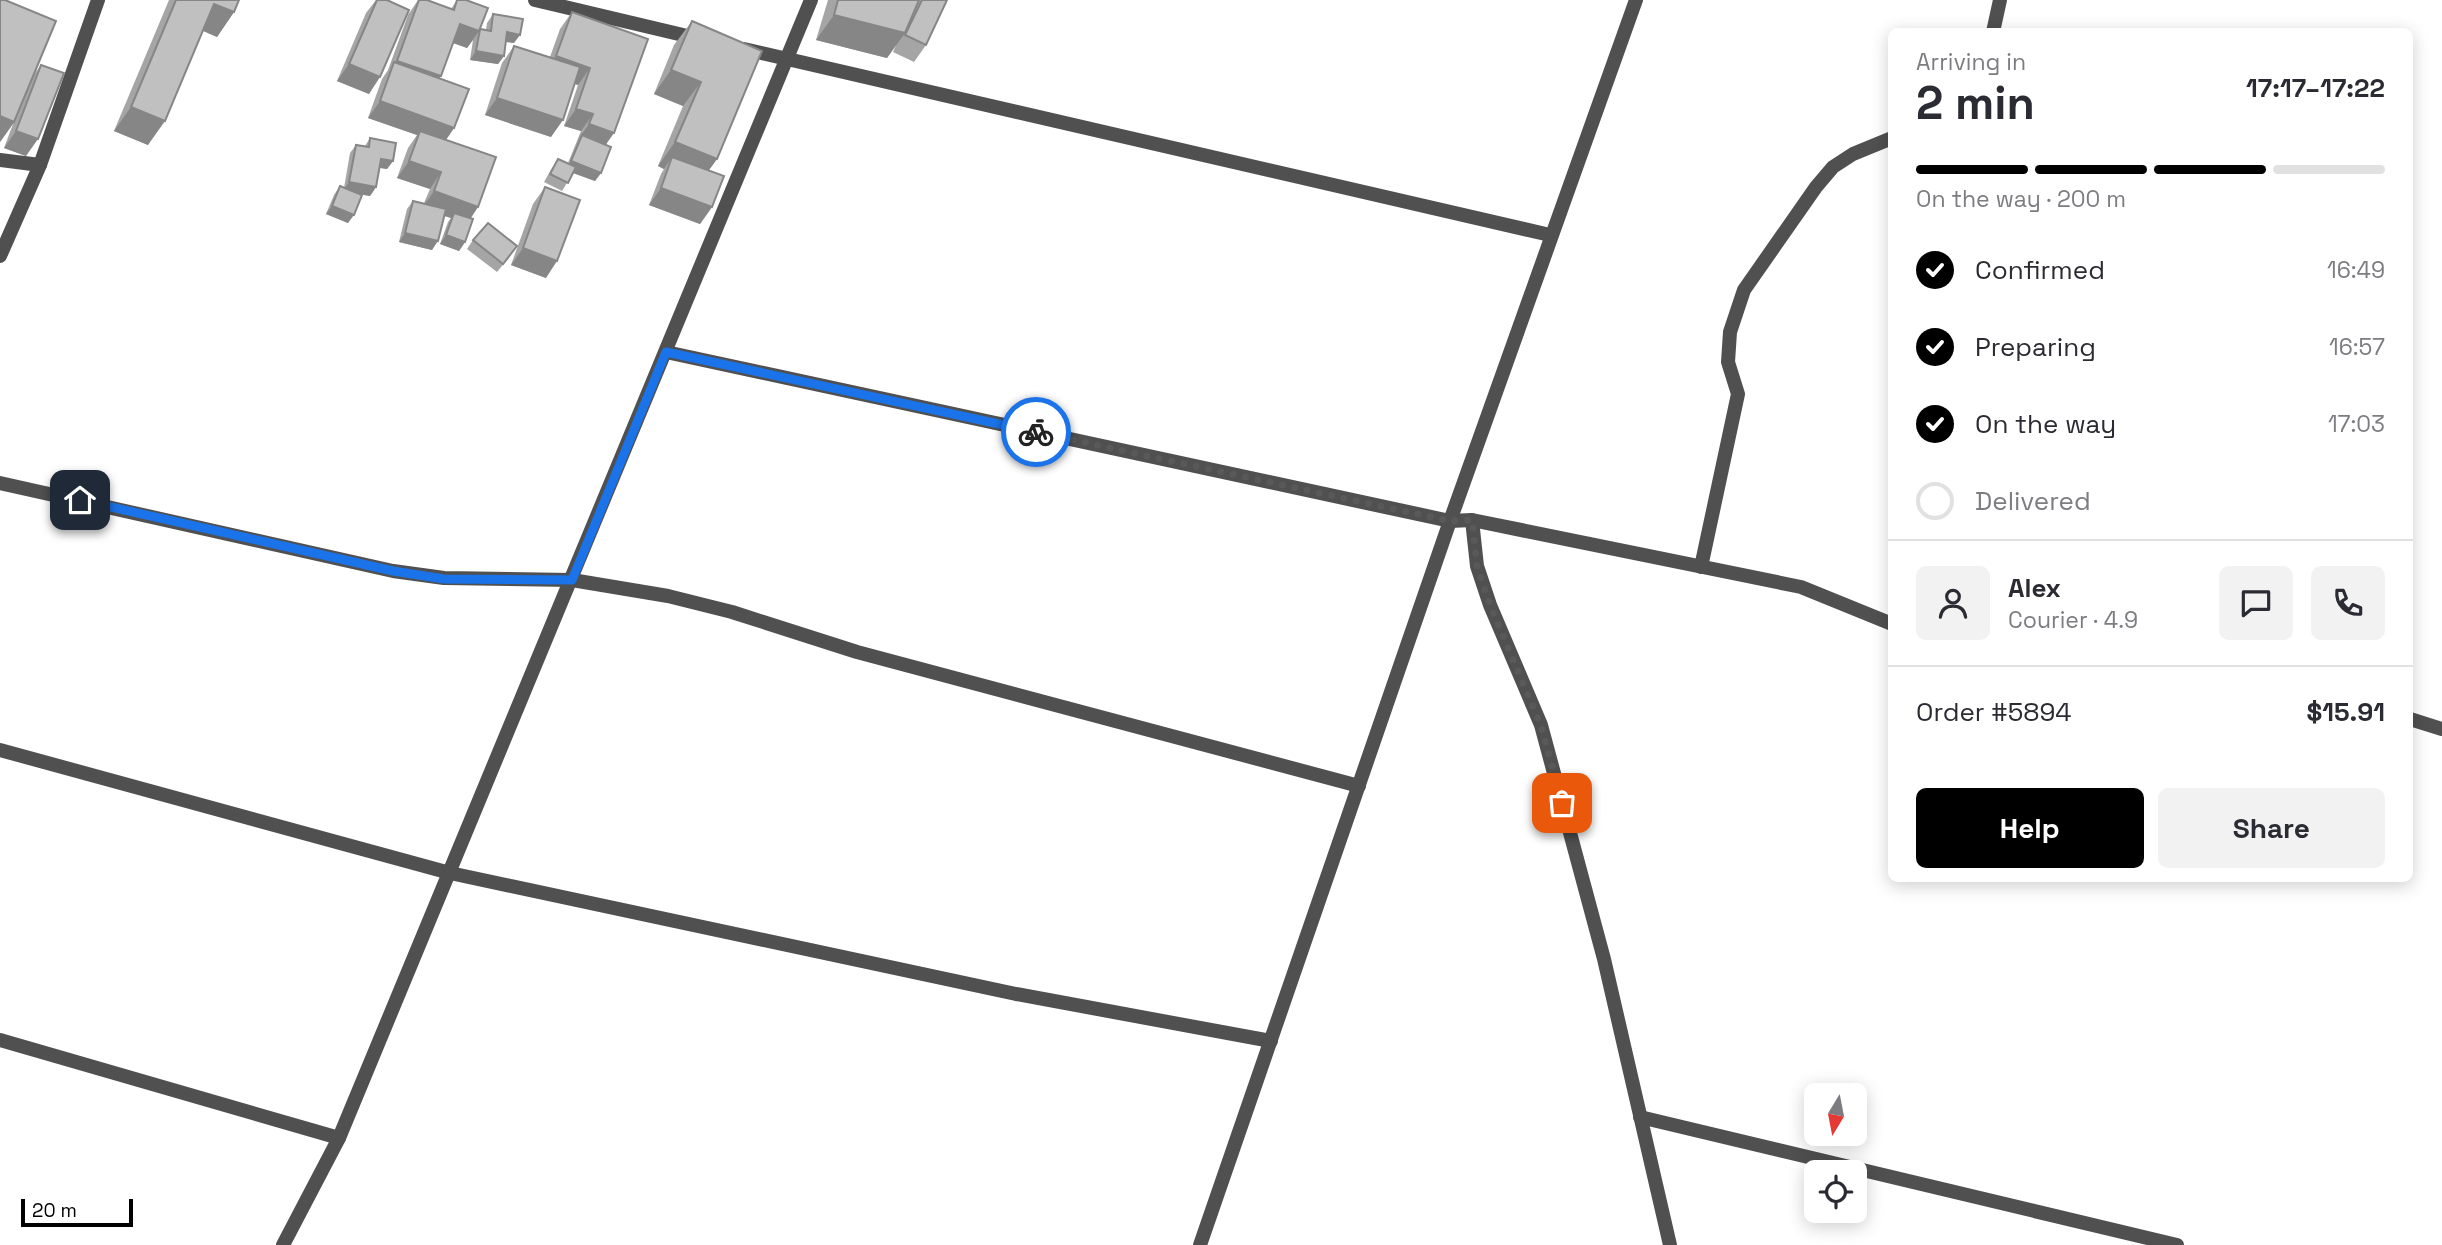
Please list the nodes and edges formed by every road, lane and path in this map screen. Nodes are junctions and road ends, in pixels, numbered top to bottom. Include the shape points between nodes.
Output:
1 (98, 0) edge
2 (535, 0) edge
3 (811, 0) edge
4 (1636, 0) edge
5 (2000, 0) edge
6 (1994, 28) edge
7 (786, 59) junction
8 (1888, 140) edge
9 (0, 160) edge
10 (40, 165) junction
11 (1550, 236) junction
12 (0, 256) edge
13 (666, 352) junction
14 (0, 483) edge
15 (1472, 520) junction
16 (1450, 521) junction
17 (1701, 568) junction
18 (572, 580) junction
19 (1888, 622) edge
20 (2413, 720) edge
21 (2442, 729) edge
22 (0, 750) edge
23 (1359, 786) junction
24 (450, 873) junction
25 (0, 1040) edge
26 (1270, 1041) junction
27 (1640, 1117) junction
28 (339, 1139) junction
29 (283, 1245) edge
30 (1200, 1245) edge
31 (1670, 1245) edge
32 (2177, 1245) edge

1 - 10 street
2 - 7 street
3 - 7 street
4 - 11 street
5 - 6 street
7 - 11 street
7 - 13 street
8 - 17 street via 1833,167 1744,290 1730,332 1728,362 1738,394
9 - 10 street
10 - 12 street
11 - 16 street
13 - 16 street
13 - 18 street
14 - 18 street via 393,571 444,579
15 - 16 street
15 - 17 street
15 - 27 street via 1477,566 1490,605 1541,726 1604,959
16 - 23 street
17 - 19 street via 1801,587
18 - 23 street via 732,612 857,652
18 - 24 street
20 - 21 street
22 - 24 street
23 - 26 street
24 - 26 street via 1016,994
24 - 28 street
25 - 28 street
26 - 30 street
27 - 31 street
27 - 32 street
28 - 29 street

